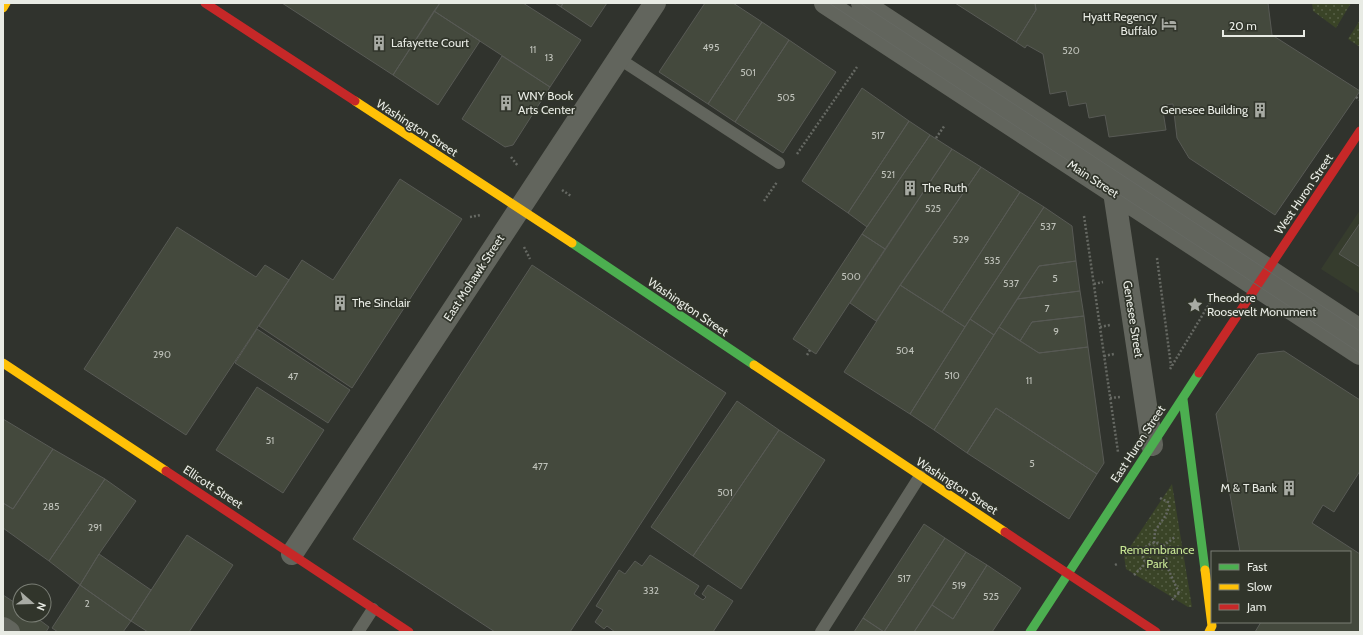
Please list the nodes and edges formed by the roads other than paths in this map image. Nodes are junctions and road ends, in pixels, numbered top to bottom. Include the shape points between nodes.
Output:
1 (6, 3) edge
2 (205, 3) edge
3 (655, 3) edge
4 (825, 3) edge
5 (862, 3) edge
6 (3, 8) edge
7 (618, 58) junction
8 (1360, 131) edge
9 (778, 163) dead end
10 (1114, 192) junction
11 (519, 209) junction
12 (1264, 275) junction
13 (1360, 330) edge
14 (1360, 354) edge
15 (3, 363) edge
16 (1183, 399) junction
17 (1152, 445) junction
18 (920, 476) junction
19 (292, 554) junction
20 (1068, 574) junction
21 (373, 609) junction
22 (1211, 618) edge
23 (3, 628) edge
24 (9, 632) edge
25 (358, 632) edge
26 (409, 632) edge
27 (821, 632) edge
28 (1030, 632) edge
29 (1156, 632) edge

1 - 6 street
2 - 11 street, Washington Street
3 - 7 street, East Mohawk Street
4 - 10 street, Main Street
5 - 12 street, Main Street
7 - 9 lane
7 - 11 street, East Mohawk Street
8 - 12 street, West Huron Street
10 - 12 street, Main Street
10 - 17 street, Genesee Street
11 - 18 street, Washington Street
11 - 19 street, East Mohawk Street
12 - 13 street, Main Street
12 - 14 street, Main Street
12 - 16 street, East Huron Street
15 - 19 street, Ellicott Street
16 - 17 street, East Huron Street
16 - 22 street
17 - 20 street, East Huron Street
18 - 20 street, Washington Street
18 - 27 lane
19 - 21 street, Ellicott Street
20 - 28 street, East Huron Street
20 - 29 street, Washington Street
21 - 25 lane
21 - 26 street, Ellicott Street
23 - 24 street

